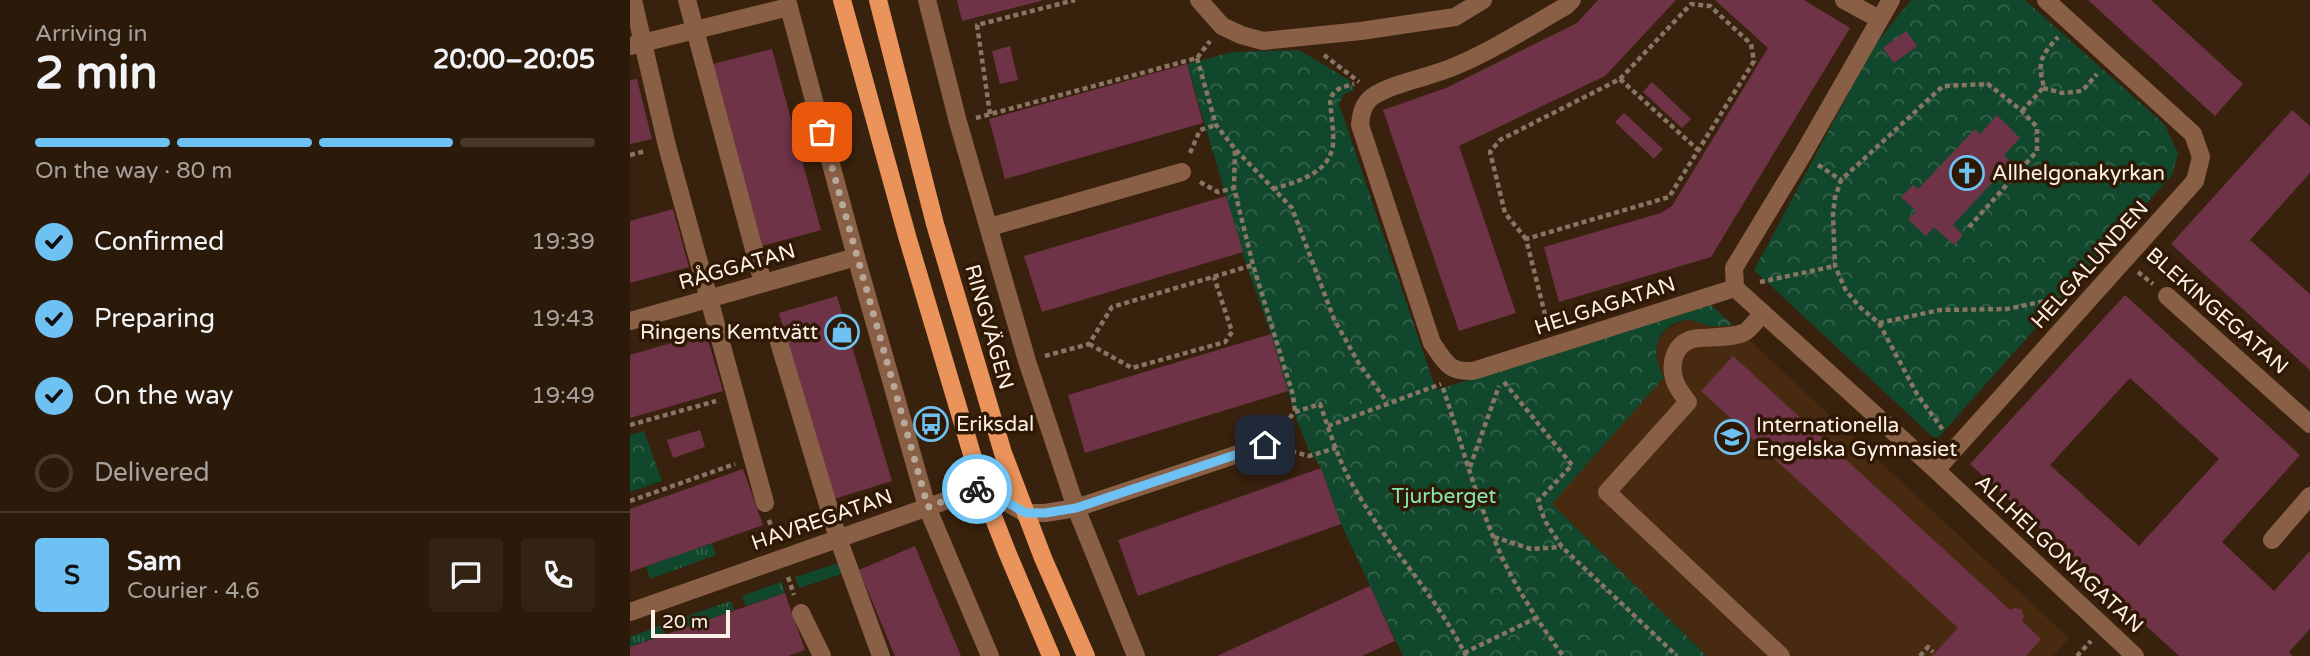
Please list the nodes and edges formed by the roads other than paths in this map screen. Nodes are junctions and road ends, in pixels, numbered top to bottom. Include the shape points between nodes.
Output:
1 (633, 0) edge
2 (687, 0) edge
3 (842, 0) edge
4 (878, 0) edge
5 (928, 0) edge
6 (1199, 0) edge
7 (1483, 0) edge
8 (1572, 0) edge
9 (1844, 0) edge
10 (1891, 0) edge
11 (2046, 0) edge
12 (788, 4) edge
13 (1879, 19) junction
14 (694, 30) junction
15 (636, 44) edge
16 (1182, 172) road end
17 (990, 227) junction
18 (856, 257) junction
19 (764, 283) junction
20 (1735, 288) junction
21 (2168, 296) road end
22 (707, 299) junction
23 (1763, 313) junction
24 (630, 321) edge
25 (778, 339) dead end
26 (2310, 424) edge
27 (1265, 445) dead end
28 (1936, 470) junction
29 (982, 488) junction
30 (2310, 496) edge
31 (765, 503) dead end
32 (928, 507) junction
33 (1076, 508) junction
34 (1026, 513) junction
35 (838, 538) junction
36 (2272, 540) dead end
37 (630, 612) edge
38 (801, 613) dead end
39 (822, 656) edge
40 (881, 656) edge
41 (990, 656) edge
42 (1051, 656) edge
43 (1086, 656) edge
44 (1136, 656) edge
45 (1781, 656) edge
46 (2135, 656) edge

1 - 15 street
2 - 14 street
3 - 29 main road via 906,236
4 - 34 main road, RINGVÄGEN via 935,224 1003,453
5 - 17 street, RINGVÄGEN
6 - 7 street via 1222,26 1262,41 1455,17
8 - 20 street, HELGAGATAN via 1454,67 1384,91 1362,110 1360,125 1445,376 1554,347
9 - 13 street
10 - 13 street
11 - 28 street, HELGALUNDEN via 2193,134 2202,156 2195,181
12 - 14 street
12 - 18 street
13 - 20 street via 1734,268
14 - 15 street
14 - 19 street
15 - 22 street
16 - 17 street
17 - 33 street, RINGVÄGEN via 1027,361
18 - 19 street, RÅGGATAN
18 - 32 street
19 - 22 street, RÅGGATAN
20 - 23 street, ALLHELGONAGATAN
21 - 26 street, BLEKINGEGATAN
22 - 24 street, RÅGGATAN
22 - 31 street
23 - 28 street, ALLHELGONAGATAN
23 - 45 street via 1745,333 1696,338 1677,348 1671,360 1673,372 1688,402 1607,492
25 - 35 street
27 - 33 street
28 - 46 street, ALLHELGONAGATAN
29 - 32 street, HAVREGATAN
29 - 34 street
29 - 42 main road
30 - 36 street
32 - 35 street, HAVREGATAN
32 - 41 street
33 - 34 street
33 - 44 street, RINGVÄGEN
34 - 43 main road, RINGVÄGEN
35 - 37 street, HAVREGATAN
35 - 40 street
38 - 39 street

